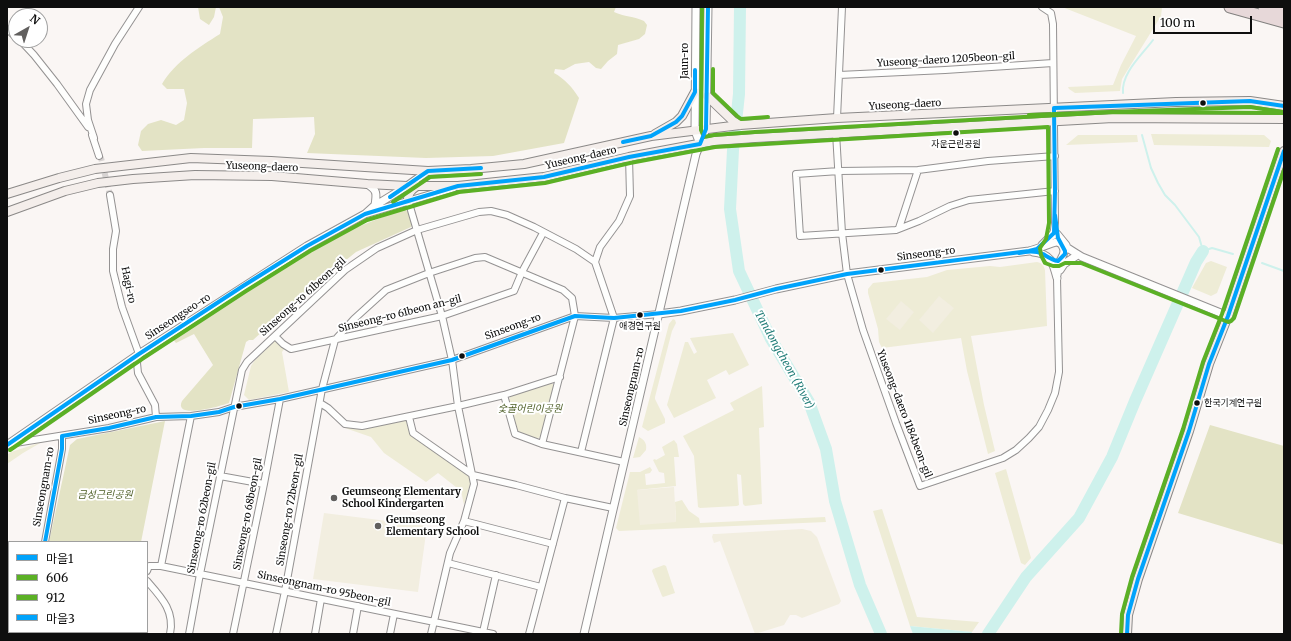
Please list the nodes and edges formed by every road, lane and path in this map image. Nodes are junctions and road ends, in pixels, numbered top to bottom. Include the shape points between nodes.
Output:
1 (139, 7) edge
2 (696, 7) edge
3 (708, 7) edge
4 (842, 7) edge
5 (1042, 7) edge
6 (1230, 7) edge
7 (1264, 7) edge
8 (1284, 12) edge
9 (1284, 22) edge
10 (27, 48) edge
11 (1053, 63) junction
12 (840, 75) junction
13 (695, 92) junction
14 (707, 96) junction
15 (1284, 106) edge
16 (1054, 108) junction
17 (837, 118) junction
18 (1284, 119) edge
19 (1054, 121) junction
20 (740, 125) junction
21 (710, 128) junction
22 (695, 131) junction
23 (836, 133) junction
24 (651, 136) junction
25 (94, 138) junction
26 (700, 144) junction
27 (1284, 151) edge
28 (99, 156) tunnel mouth
29 (1055, 156) junction
30 (629, 157) junction
31 (918, 170) junction
32 (428, 171) junction
33 (839, 171) junction
34 (367, 184) junction
35 (407, 186) junction
36 (417, 186) junction
37 (458, 186) junction
38 (1055, 191) junction
39 (7, 194) edge
40 (110, 195) tunnel mouth
41 (408, 200) junction
42 (375, 205) junction
43 (7, 212) edge
44 (365, 214) junction
45 (899, 228) junction
46 (417, 230) junction
47 (543, 232) junction
48 (842, 233) junction
49 (1056, 233) junction
50 (1050, 244) junction
51 (1061, 244) junction
52 (1034, 251) junction
53 (1078, 255) junction
54 (1049, 258) junction
55 (1062, 258) junction
56 (595, 262) junction
57 (522, 272) junction
58 (429, 273) junction
59 (847, 274) junction
60 (1057, 274) junction
61 (660, 314) junction
62 (442, 316) junction
63 (575, 316) junction
64 (1228, 316) junction
65 (614, 318) junction
66 (275, 336) junction
67 (334, 340) junction
68 (139, 354) junction
69 (452, 360) junction
70 (560, 377) junction
71 (322, 389) junction
72 (504, 395) junction
73 (280, 399) junction
74 (320, 404) junction
75 (458, 406) junction
76 (234, 407) junction
77 (192, 416) junction
78 (156, 417) junction
79 (409, 417) junction
80 (62, 436) junction
81 (7, 444) edge
82 (542, 444) junction
83 (581, 452) junction
84 (624, 462) junction
85 (220, 476) junction
86 (473, 476) junction
87 (264, 484) junction
88 (565, 498) junction
89 (613, 508) junction
90 (464, 521) junction
91 (44, 541) edge
92 (553, 544) junction
93 (448, 563) junction
94 (161, 566) junction
95 (148, 568) edge
96 (200, 574) junction
97 (496, 575) junction
98 (148, 582) edge
99 (244, 583) junction
100 (541, 587) junction
101 (285, 591) junction
102 (321, 599) junction
103 (358, 606) junction
104 (394, 614) junction
105 (434, 622) junction
106 (467, 631) edge
107 (483, 632) junction
108 (170, 634) edge
109 (190, 634) edge
110 (233, 634) edge
111 (276, 634) edge
112 (315, 634) edge
113 (353, 634) edge
114 (390, 634) edge
115 (431, 634) edge
116 (493, 634) edge
117 (529, 634) edge
118 (584, 634) edge
119 (1127, 634) edge

1 - 25 street via 90,90 86,104
2 - 13 street, Jaun-ro
3 - 14 street
4 - 12 street
5 - 11 street via 1051,13
6 - 9 highway
7 - 8 highway
10 - 25 street via 85,122
11 - 12 street, Yuseong-daero 1205beon-gil
11 - 16 street
12 - 17 street
13 - 22 street, Jaun-ro
13 - 24 main road via 682,116
14 - 20 main road via 732,121
14 - 21 street
15 - 16 main road, Yuseong-daero via 1250,101
16 - 17 main road, Yuseong-daero
16 - 19 street
17 - 20 main road, Yuseong-daero
18 - 19 main road, Yuseong-daero via 1113,118
19 - 23 main road, Yuseong-daero
19 - 29 street
20 - 21 main road, Yuseong-daero
21 - 22 main road, Yuseong-daero
21 - 26 street
22 - 24 main road, Yuseong-daero
22 - 26 street, Jaun-ro
23 - 26 main road, Yuseong-daero
23 - 33 street, Yuseong-daero 1184beon-gil
24 - 32 main road, Yuseong-daero via 524,164
25 - 28 street
26 - 30 main road, Yuseong-daero
26 - 61 street, Sinseongnam-ro
27 - 64 main road
29 - 31 street
29 - 38 street
30 - 37 main road, Yuseong-daero via 544,177
30 - 56 street via 630,196 619,222 600,247
31 - 33 street
31 - 45 street
32 - 35 street
32 - 39 main road, Yuseong-daero via 191,158 95,170 58,178
33 - 48 street, Yuseong-daero 1184beon-gil
33 - 48 street via 796,174 800,236
34 - 35 main road, Yuseong-daero
34 - 42 street via 376,193
34 - 43 main road, Yuseong-daero via 272,176 195,175 133,179 98,183
35 - 36 main road, Yuseong-daero
35 - 42 street
36 - 37 main road, Yuseong-daero
36 - 41 main road via 410,191
37 - 41 street
38 - 45 street via 969,200
38 - 49 street
40 - 68 street, Hagi-ro via 116,231 113,271 122,307
41 - 44 street
41 - 46 street
42 - 44 street
44 - 68 street, Sinseongseo-ro via 307,246
45 - 48 street
46 - 47 street, Sinseong-ro 61beon-gil via 479,212 491,211 507,215
46 - 58 street
46 - 66 street, Sinseong-ro 61beon-gil via 376,248 345,270
47 - 56 street, Sinseong-ro 61beon-gil
47 - 57 street, Sinseong-ro 61beon an-gil
48 - 59 street, Yuseong-daero 1184beon-gil
49 - 50 street
49 - 51 street
49 - 52 street
49 - 53 street
50 - 51 street
50 - 52 street
50 - 54 street via 1046,250
51 - 53 street
51 - 55 street via 1065,251
52 - 54 street
52 - 59 street, Sinseong-ro
52 - 60 street via 1045,259
53 - 55 street
53 - 60 street via 1064,264
53 - 64 street
54 - 55 street via 1058,261
54 - 60 street
55 - 60 street
56 - 65 street
57 - 58 street via 486,257 475,258
57 - 62 street, Sinseong-ro 61beon an-gil via 514,291
57 - 63 street via 563,290 572,298
58 - 62 street
58 - 67 street via 386,290
59 - 60 street, Yuseong-daero 1184beon-gil via 863,330 920,486 1003,458 1016,450 1039,427 1054,394 1059,372
59 - 61 street, Sinseong-ro
61 - 65 street, Sinseong-ro
61 - 84 street, Sinseongnam-ro
62 - 67 street, Sinseong-ro 61beon an-gil
62 - 69 street
63 - 65 street, Sinseong-ro
63 - 69 street, Sinseong-ro
63 - 70 street
64 - 119 main road via 1209,364 1189,431 1138,579 1128,615
65 - 83 street
66 - 67 street, Sinseong-ro 61beon an-gil via 291,349
66 - 76 street, Sinseong-ro 61beon-gil via 242,370
67 - 71 street, Sinseong-ro 72beon-gil
68 - 78 street via 138,373 155,405
68 - 81 street, Sinseongseo-ro
69 - 71 street, Sinseong-ro
69 - 75 street
70 - 72 street
70 - 82 street
71 - 73 street, Sinseong-ro
71 - 74 street, Sinseong-ro 72beon-gil
72 - 75 street
72 - 82 street via 515,434
73 - 76 street, Sinseong-ro
73 - 87 street, Sinseong-ro 68beon-gil
74 - 79 street via 345,424 362,426
74 - 101 street, Sinseong-ro 72beon-gil
75 - 79 street
75 - 86 street
76 - 77 street, Sinseong-ro
76 - 85 street, Sinseong-ro 62beon-gil
77 - 78 street, Sinseong-ro
77 - 94 street
78 - 80 street, Sinseong-ro
79 - 86 street via 412,433
80 - 81 street, Sinseong-ro
80 - 91 street, Sinseongnam-ro via 62,449
82 - 83 street
83 - 84 street
84 - 89 street, Sinseongnam-ro
85 - 87 street
85 - 96 street, Sinseong-ro 62beon-gil
86 - 88 street
86 - 90 street via 474,484
87 - 99 street, Sinseong-ro 68beon-gil
88 - 89 street
88 - 92 street
89 - 118 street, Sinseongnam-ro
90 - 92 street
90 - 93 street via 452,545
92 - 100 street
93 - 97 street
93 - 105 street
94 - 95 street via 149,566
94 - 96 street, Sinseongnam-ro 95beon-gil
96 - 99 street, Sinseongnam-ro 95beon-gil
96 - 109 street, Sinseong-ro 62beon-gil
97 - 100 street
97 - 107 street
98 - 108 street via 166,604 171,618
99 - 101 street, Sinseongnam-ro 95beon-gil
99 - 110 street, Sinseong-ro 68beon-gil
100 - 117 street
101 - 102 street, Sinseongnam-ro 95beon-gil
101 - 111 street, Sinseong-ro 72beon-gil
102 - 103 street, Sinseongnam-ro 95beon-gil
102 - 112 street
103 - 104 street, Sinseongnam-ro 95beon-gil
103 - 113 street
104 - 105 street, Sinseongnam-ro 95beon-gil
104 - 114 street
105 - 106 street, Sinseongnam-ro 95beon-gil
105 - 115 street
106 - 107 street, Sinseongnam-ro 95beon-gil
107 - 116 street, Sinseongnam-ro 95beon-gil

